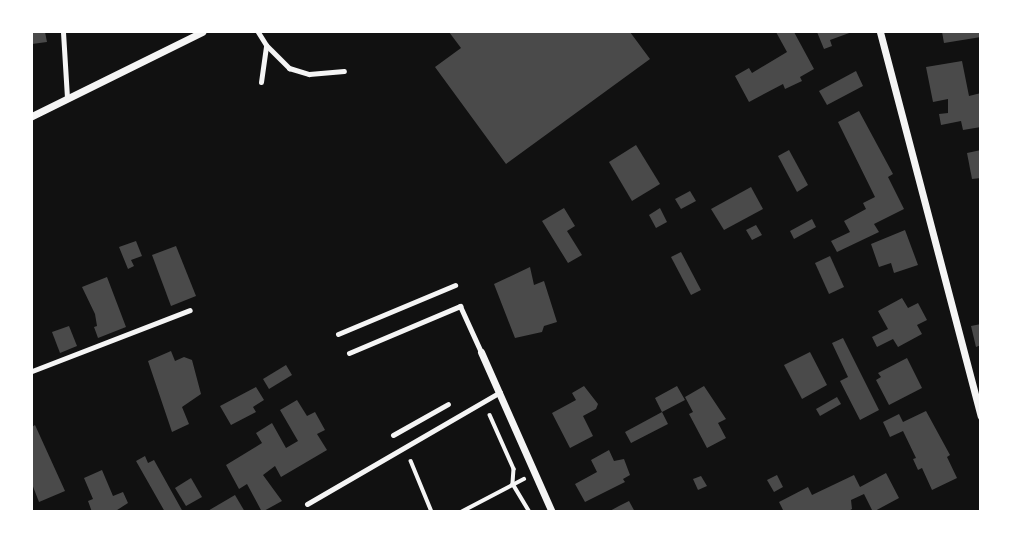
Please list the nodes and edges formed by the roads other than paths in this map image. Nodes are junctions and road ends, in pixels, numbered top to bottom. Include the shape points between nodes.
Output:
1 (63, 32) edge
2 (202, 32) edge
3 (258, 32) edge
4 (880, 32) edge
5 (266, 45) junction
6 (344, 71) dead end
7 (261, 82) dead end
8 (67, 98) junction
9 (32, 116) edge
10 (455, 285) dead end
11 (190, 310) dead end
12 (338, 334) dead end
13 (481, 352) joint
14 (349, 353) dead end
15 (32, 371) edge
16 (500, 393) junction
17 (448, 404) dead end
18 (981, 416) edge
19 (393, 435) dead end
20 (307, 504) dead end
21 (552, 512) edge

1 - 8 lane
2 - 8 street
3 - 5 lane
4 - 18 street
5 - 6 lane via 289,68 309,74
5 - 7 lane
8 - 9 street
10 - 12 lane
11 - 15 lane
13 - 14 lane via 460,306
13 - 16 street
16 - 20 lane
16 - 21 street
17 - 19 lane

